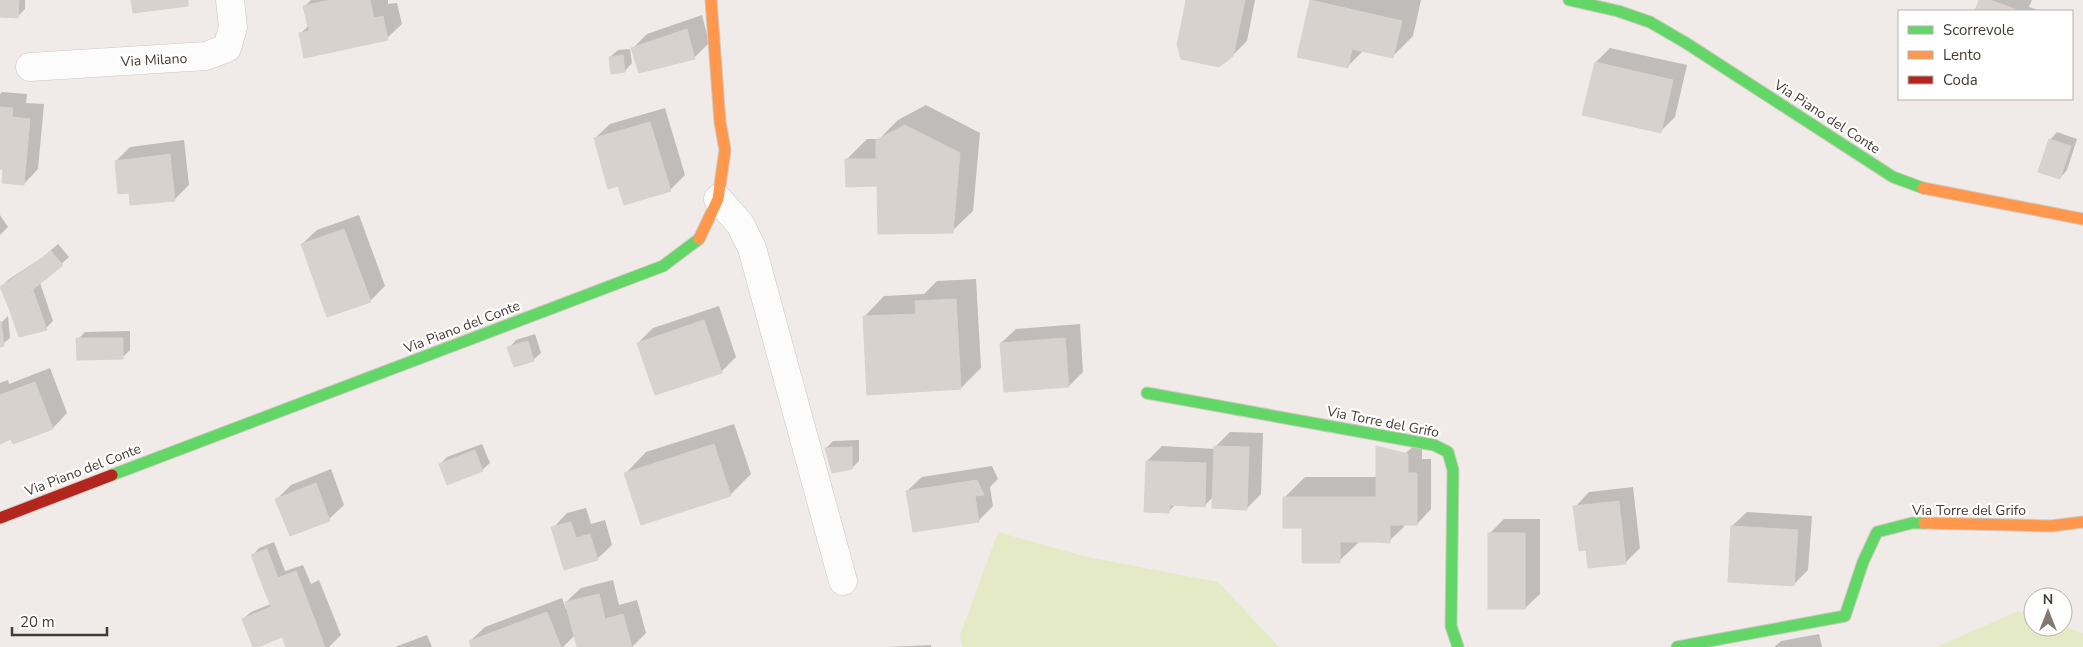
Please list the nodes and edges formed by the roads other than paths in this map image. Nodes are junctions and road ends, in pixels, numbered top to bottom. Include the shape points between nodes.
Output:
1 (230, 0) edge
2 (712, 0) edge
3 (1569, 0) edge
4 (30, 67) dead end
5 (718, 199) junction
6 (2083, 219) edge
7 (1147, 393) dead end
8 (0, 518) edge
9 (2083, 522) edge
10 (843, 581) dead end
11 (1458, 647) edge
12 (1677, 647) edge

1 - 4 street, Via Milano via 233,27 227,48 206,56
2 - 5 street, Via Piano del Conte via 720,122 725,150
3 - 6 street, Via Piano del Conte via 1650,22 1893,178 1916,188
5 - 8 street, Via Piano del Conte via 698,240 663,266
5 - 10 street via 740,224 752,248
7 - 11 street, Via Torre del Grifo via 1434,445 1448,452 1453,470 1450,626
9 - 12 street, Via Torre del Grifo via 2051,526 1912,523 1877,532 1862,562 1845,616

